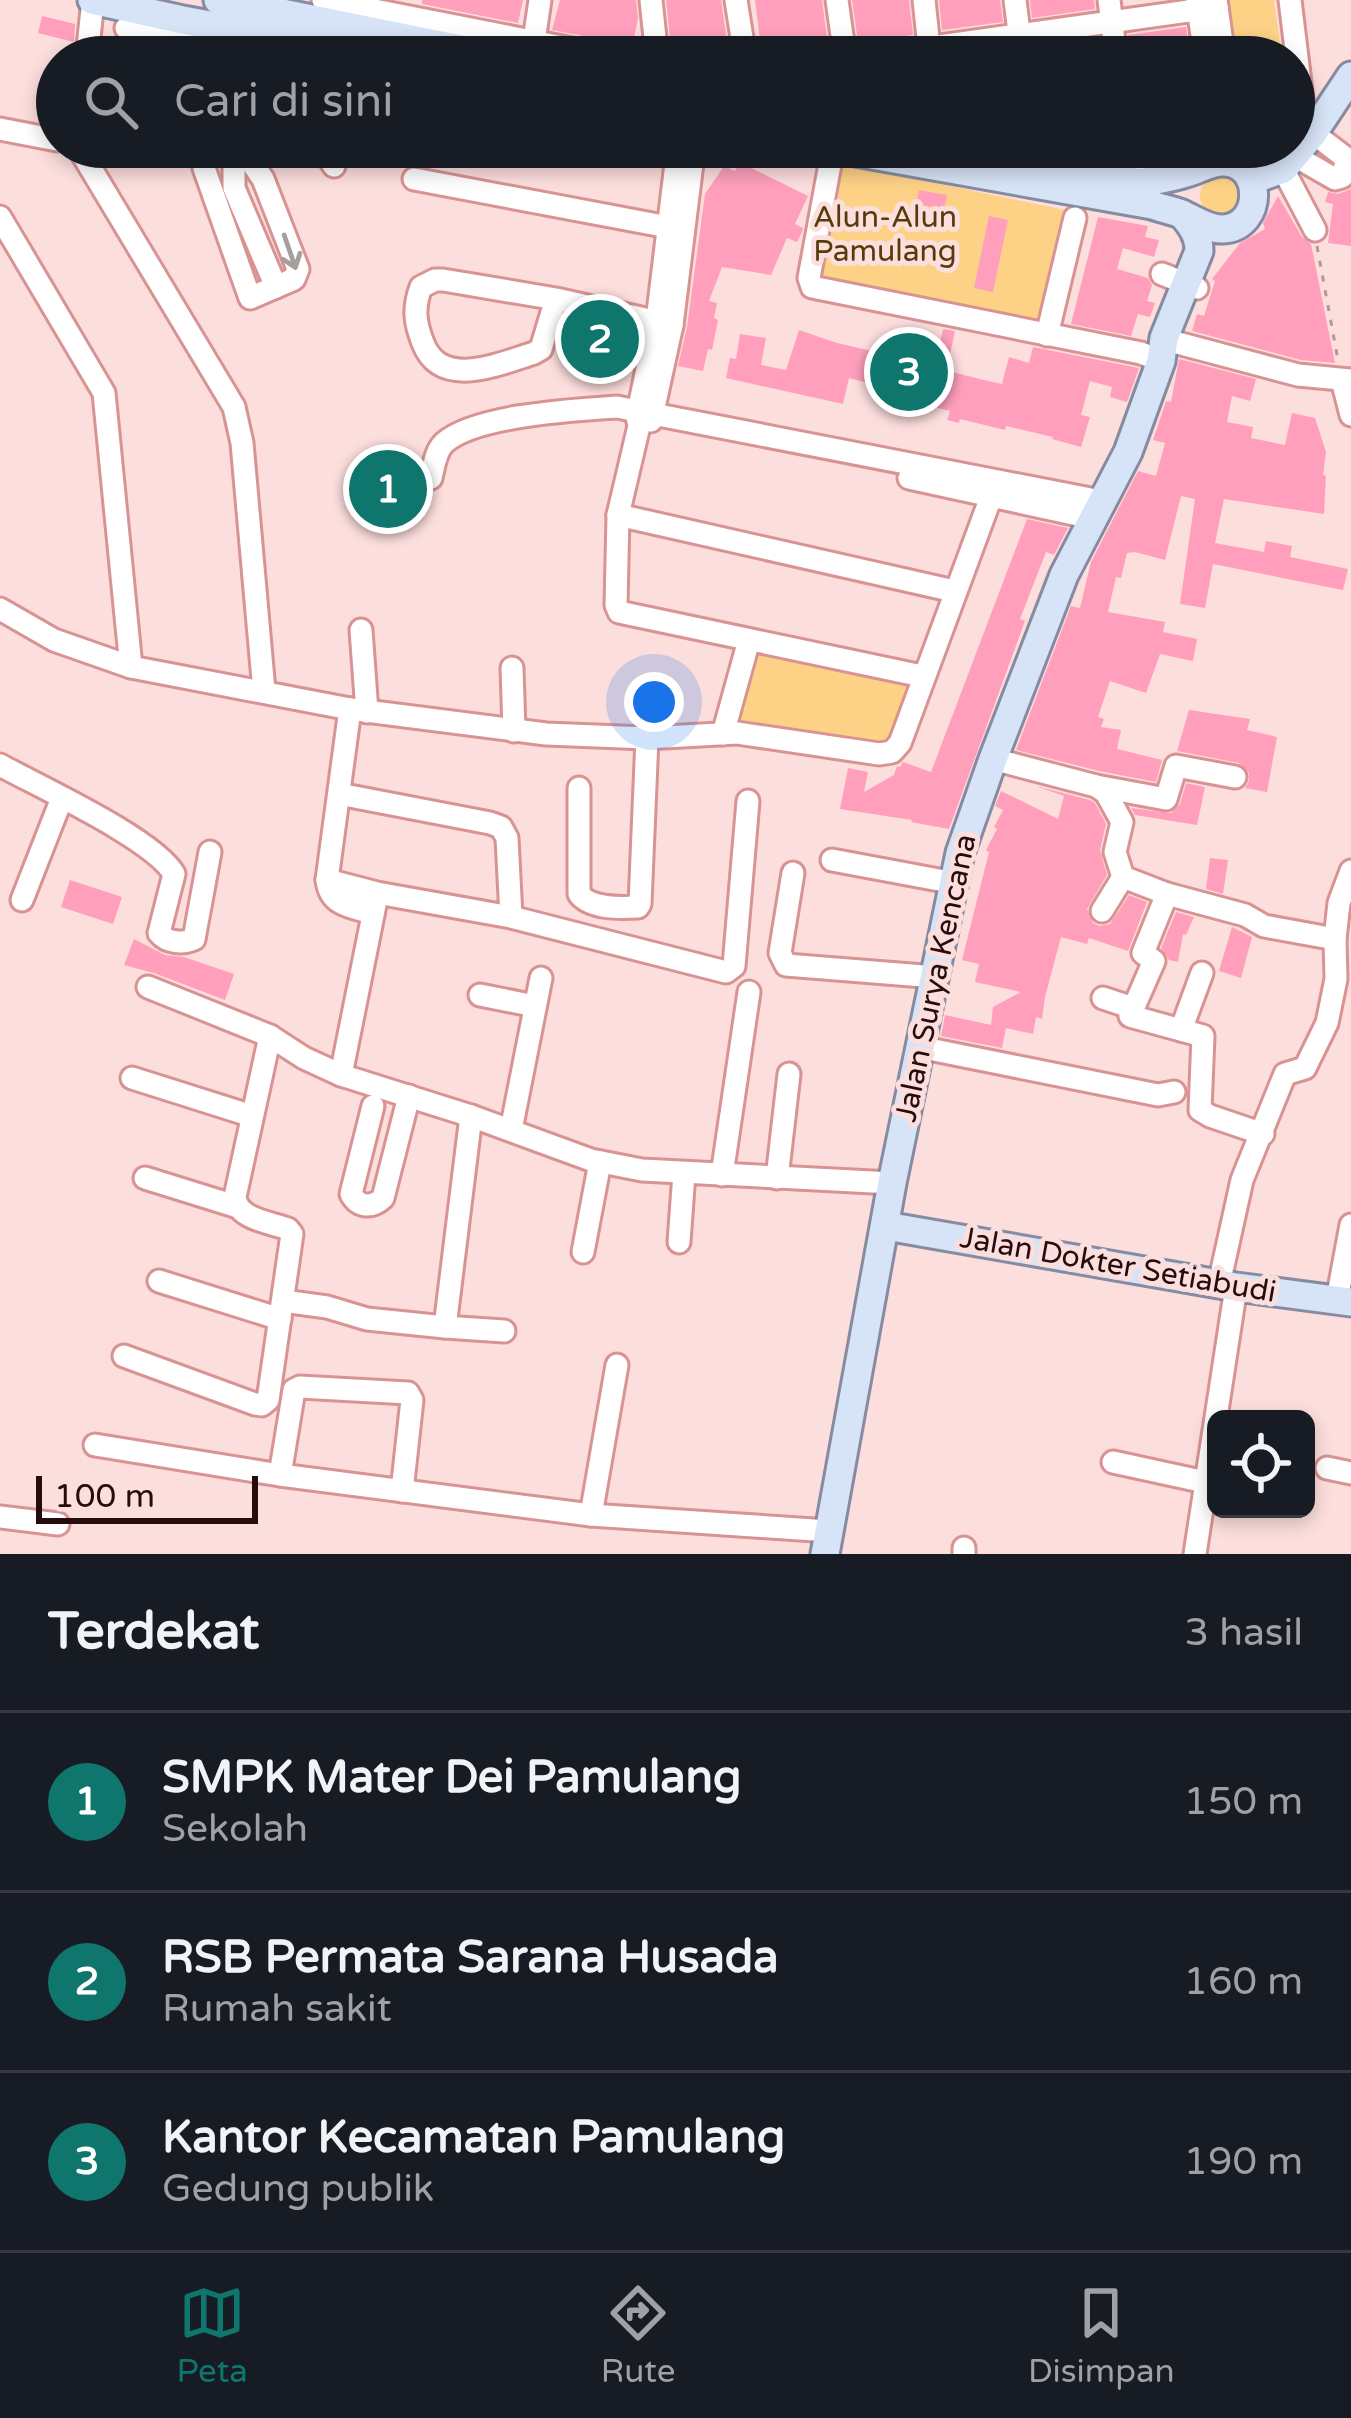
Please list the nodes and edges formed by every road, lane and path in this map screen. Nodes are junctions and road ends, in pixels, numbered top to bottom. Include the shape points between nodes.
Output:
1 (93, 0) edge
2 (218, 0) edge
3 (323, 0) edge
4 (540, 0) edge
5 (651, 0) edge
6 (736, 0) edge
7 (837, 0) edge
8 (924, 0) edge
9 (1015, 0) edge
10 (1290, 0) edge
11 (1207, 4) edge
12 (1110, 11) edge
13 (126, 28) dead end
14 (242, 32) junction
15 (386, 32) edge
16 (89, 36) edge
17 (167, 36) edge
18 (175, 36) edge
19 (208, 36) edge
20 (245, 36) edge
21 (452, 36) edge
22 (535, 36) edge
23 (655, 36) edge
24 (742, 36) edge
25 (842, 36) edge
26 (928, 36) edge
27 (1019, 36) edge
28 (1046, 36) edge
29 (1205, 36) edge
30 (1217, 36) edge
31 (1292, 36) edge
32 (1351, 76) edge
33 (1315, 127) edge
34 (0, 129) edge
35 (36, 136) edge
36 (1315, 148) edge
37 (91, 168) edge
38 (204, 168) edge
39 (235, 168) edge
40 (678, 168) edge
41 (690, 168) edge
42 (827, 168) edge
43 (943, 168) edge
44 (1060, 168) edge
45 (1164, 168) edge
46 (1232, 168) edge
47 (1303, 168) edge
48 (1348, 170) edge
49 (414, 179) dead end
50 (1183, 214) junction
51 (0, 217) edge
52 (1075, 218) dead end
53 (1243, 221) junction
54 (678, 229) junction
55 (1315, 230) joint
56 (1182, 281) junction
57 (556, 299) junction
58 (664, 323) junction
59 (1047, 334) junction
60 (1167, 352) junction
61 (1346, 380) edge
62 (1351, 415) edge
63 (645, 417) junction
64 (897, 469) junction
65 (431, 478) dead end
66 (991, 496) junction
67 (1096, 510) junction
68 (618, 515) junction
69 (954, 591) junction
70 (0, 609) edge
71 (361, 630) dead end
72 (749, 640) junction
73 (130, 667) junction
74 (512, 668) dead end
75 (922, 676) junction
76 (264, 691) junction
77 (358, 711) junction
78 (514, 731) junction
79 (723, 734) junction
80 (647, 738) junction
81 (993, 759) junction
82 (0, 765) edge
83 (1235, 777) dead end
84 (1096, 786) junction
85 (579, 788) dead end
86 (339, 794) junction
87 (62, 798) junction
88 (748, 801) dead end
89 (210, 852) dead end
90 (832, 860) dead end
91 (1351, 871) edge
92 (793, 873) dead end
93 (1123, 877) junction
94 (955, 883) junction
95 (1167, 894) junction
96 (22, 900) dead end
97 (375, 903) junction
98 (1102, 911) dead end
99 (511, 917) junction
100 (1335, 939) junction
101 (1202, 973) dead end
102 (936, 977) junction
103 (542, 978) dead end
104 (148, 987) dead end
105 (749, 992) dead end
106 (479, 995) dead end
107 (1103, 998) dead end
108 (536, 1006) junction
109 (1131, 1012) junction
110 (1181, 1030) junction
111 (269, 1036) junction
112 (919, 1047) junction
113 (789, 1074) dead end
114 (341, 1075) junction
115 (131, 1078) dead end
116 (1174, 1092) dead end
117 (409, 1096) junction
118 (373, 1106) dead end
119 (252, 1116) junction
120 (471, 1116) junction
121 (511, 1130) junction
122 (1263, 1134) junction
123 (600, 1162) junction
124 (684, 1173) junction
125 (722, 1175) junction
126 (145, 1178) dead end
127 (776, 1178) junction
128 (892, 1183) junction
129 (235, 1206) junction
130 (1351, 1225) edge
131 (886, 1226) junction
132 (679, 1242) dead end
133 (583, 1252) dead end
134 (159, 1282) dead end
135 (1227, 1286) junction
136 (1344, 1301) edge
137 (282, 1310) junction
138 (445, 1327) junction
139 (504, 1331) dead end
140 (124, 1356) dead end
141 (617, 1365) dead end
142 (95, 1444) dead end
143 (1113, 1462) dead end
144 (1328, 1468) dead end
145 (1351, 1473) edge
146 (280, 1475) junction
147 (1205, 1482) junction
148 (402, 1491) junction
149 (591, 1515) junction
150 (0, 1517) edge
151 (58, 1524) dead end
152 (827, 1543) edge
153 (1195, 1554) edge

1 - 16 street
1 - 18 main road
2 - 15 main road
3 - 15 street
4 - 22 street
5 - 23 street
6 - 24 street
7 - 25 street
8 - 26 street
9 - 27 street
10 - 31 street
11 - 12 street
11 - 29 street
11 - 30 street
12 - 28 street
13 - 17 street
14 - 15 main road
14 - 19 main road
14 - 20 street
15 - 21 street
32 - 33 main road
34 - 35 street
36 - 48 street via 1345,156
37 - 76 street via 234,407
39 -> 38 street via 234,188 276,287 252,298
40 - 54 street
41 - 54 street
42 - 59 street via 812,287
43 - 50 main road
44 - 45 main road via 1140,182
46 - 53 main road via 1254,203
47 - 55 street
49 - 54 street
50 - 53 main road via 1212,228
50 - 56 main road, Jalan Surya Kencana via 1199,251
51 - 73 street via 104,393
52 - 59 street
53 - 56 main road, Jalan Surya Kencana
54 - 58 street
55 - 61 path
56 - 60 main road, Jalan Surya Kencana
57 - 57 street via 541,349 481,368 436,363 416,324 422,287 435,280
57 - 58 street
58 - 63 street
59 - 60 street
60 - 61 street
60 - 67 main road, Jalan Surya Kencana
61 - 62 street
63 - 64 street
63 - 65 street via 617,407 468,429 437,452
63 - 68 street
64 - 66 street
64 - 67 street
66 - 67 street
66 - 69 street
67 - 81 main road, Jalan Surya Kencana
68 - 69 street
68 - 72 street via 619,612
69 - 75 street
70 - 73 street via 54,640
71 - 77 street
72 - 75 street
72 - 79 street
73 - 76 street
74 - 78 street
75 - 79 street via 892,752
76 - 77 street
77 - 78 street
77 - 86 street
78 - 80 street
79 - 80 street
80 - 85 street via 638,907 592,904 579,894
81 - 84 street
81 - 94 main road, Jalan Surya Kencana
82 - 87 street
83 - 84 street via 1176,766 1166,799
84 - 93 street via 1122,822 1115,852
86 - 97 street via 328,880
86 - 99 street via 501,827
87 - 89 street via 167,862 174,874 163,938 194,939
87 - 96 street
88 - 99 street via 731,970
90 - 94 street
91 - 100 street
92 - 102 street via 780,953 786,965
93 - 95 street
93 - 98 street
94 - 102 main road, Jalan Surya Kencana
95 - 100 street
95 - 109 street via 1143,952 1154,961
97 - 99 street
97 - 114 street
100 - 122 street via 1327,1023 1305,1068 1283,1076
101 - 110 street
102 - 112 main road, Jalan Surya Kencana
103 - 108 street
104 - 111 street
105 - 125 street
106 - 108 street
107 - 109 street
108 - 121 street
109 - 110 street
110 - 122 street via 1203,1036 1200,1109
111 - 114 street
111 - 119 street
112 - 116 street
112 - 128 main road, Jalan Surya Kencana
113 - 127 street
114 - 117 street
115 - 119 street
117 - 118 street via 383,1198 370,1206 351,1194
117 - 120 street
119 - 129 street
120 - 121 street
120 - 138 street
121 - 123 street
122 - 135 street via 1242,1180
123 - 124 street
123 - 133 street
124 - 125 street
124 - 132 street
125 - 127 street
126 - 129 street
127 - 128 street
128 - 131 main road, Jalan Surya Kencana
129 - 137 street via 292,1234
130 - 136 street
131 - 135 main road, Jalan Dokter Setiabudi
131 - 152 main road, Jalan Surya Kencana
134 - 137 street
135 - 136 main road, Jalan Dokter Setiabudi
135 - 147 street
137 - 138 street via 327,1307
137 - 140 street via 262,1405
138 - 139 street
141 - 149 street
142 - 146 street
143 - 147 street
144 - 145 street
146 - 148 street
146 - 148 street via 294,1390 408,1393
147 - 153 street
148 - 149 street
149 - 152 street
150 - 151 street

